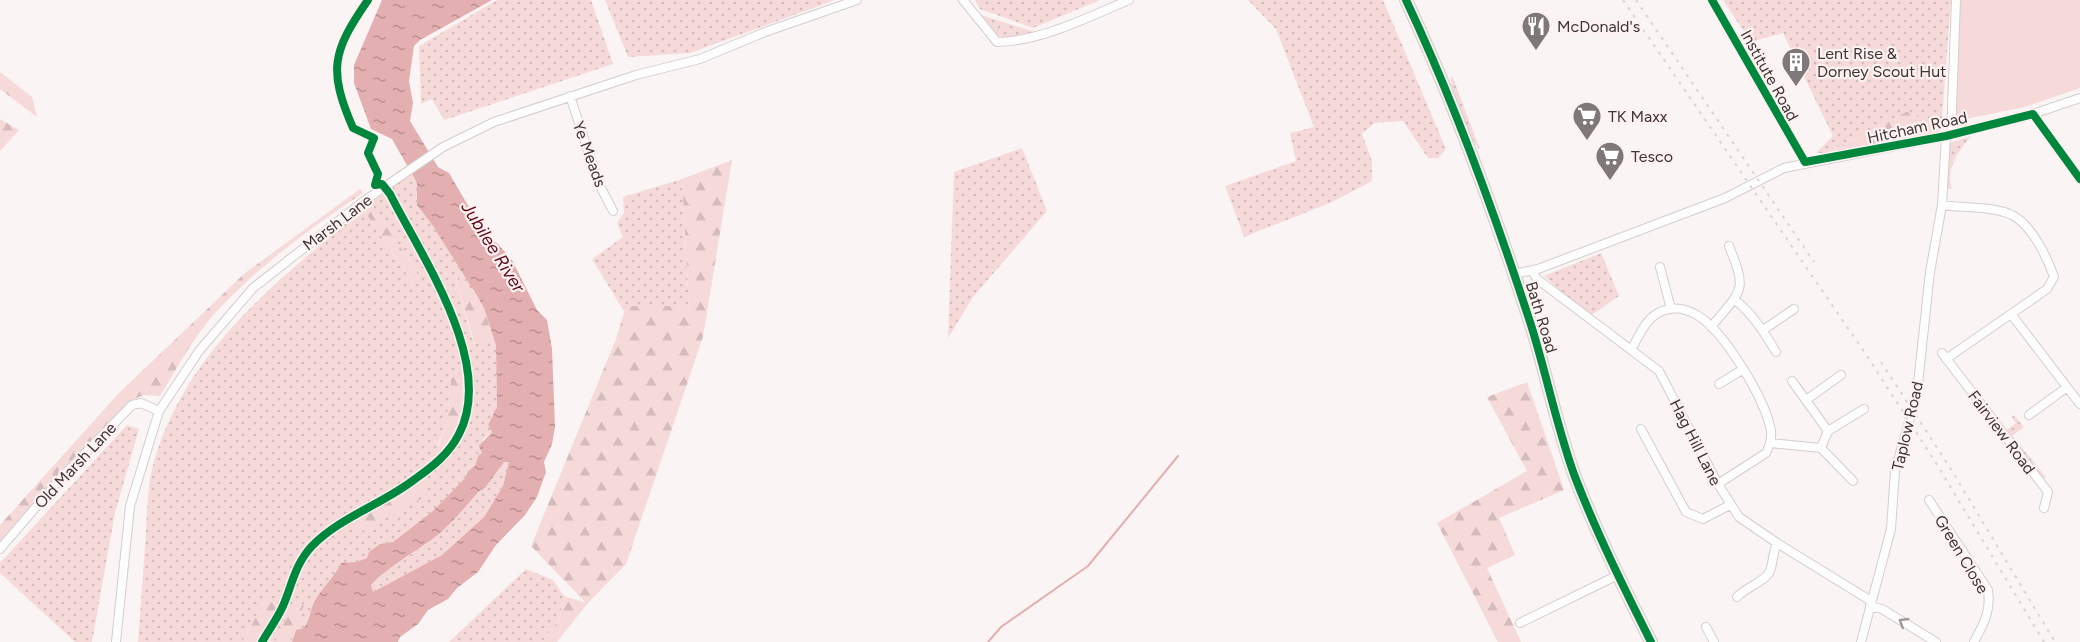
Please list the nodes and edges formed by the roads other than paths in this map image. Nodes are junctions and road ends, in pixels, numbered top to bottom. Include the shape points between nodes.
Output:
1 (856, 0) edge
2 (963, 0) edge
3 (1129, 0) edge
4 (1406, 0) edge
5 (1712, 0) edge
6 (1956, 0) edge
7 (570, 96) junction
8 (2080, 98) edge
9 (2033, 114) junction
10 (1949, 135) junction
11 (1805, 162) junction
12 (2080, 179) edge
13 (1941, 206) junction
14 (612, 211) dead end
15 (1729, 246) dead end
16 (1660, 267) dead end
17 (1532, 271) junction
18 (1514, 274) junction
19 (1734, 299) junction
20 (1671, 309) junction
21 (1794, 309) dead end
22 (2011, 314) junction
23 (1711, 327) junction
24 (1763, 330) junction
25 (1631, 350) junction
26 (1776, 352) dead end
27 (1742, 370) junction
28 (1841, 375) dead end
29 (1792, 381) dead end
30 (1719, 384) dead end
31 (2066, 388) junction
32 (1806, 400) junction
33 (2080, 404) edge
34 (1864, 409) dead end
35 (159, 411) junction
36 (2029, 415) dead end
37 (1641, 429) dead end
38 (1828, 431) junction
39 (1771, 443) junction
40 (1821, 448) junction
41 (1853, 481) dead end
42 (1718, 484) junction
43 (1929, 500) dead end
44 (1730, 505) junction
45 (2044, 508) dead end
46 (1777, 543) junction
47 (0, 549) edge
48 (1618, 575) junction
49 (1737, 597) dead end
50 (1870, 603) junction
51 (1520, 623) dead end
52 (1707, 627) dead end
53 (116, 642) edge
54 (1651, 642) edge
55 (1714, 642) edge
56 (1861, 642) edge
57 (1936, 642) edge
58 (1974, 642) edge

1 - 7 street, Marsh Lane via 700,59
2 - 3 street via 997,42 1040,34
4 - 18 main road, Bath Road via 1461,125
5 - 11 street, Institute Road
6 - 10 street, Taplow Road
7 - 14 street, Ye Meads
7 - 35 street, Marsh Lane via 494,123 443,147 284,262 240,300 199,351
8 - 9 street, Hitcham Road
9 - 10 street, Hitcham Road
9 - 12 street
10 - 11 street, Hitcham Road
10 - 13 street, Taplow Road
11 - 17 street, Hitcham Road via 1775,172 1725,198
13 - 22 street, Fairview Road via 1995,211 2012,215 2024,224 2054,277 2047,289
13 - 50 street, Taplow Road via 1917,393 1895,471 1891,529
15 - 19 street via 1741,276
16 - 20 street
17 - 18 street, Hitcham Road
17 - 25 street, Hag Hill Lane via 1537,279
18 - 48 main road, Bath Road via 1575,476
19 - 23 street
19 - 24 street
20 - 23 street via 1686,309
20 - 25 street via 1651,319
21 - 24 street
22 - 31 street
22 - 45 street, Fairview Road via 1944,356 2048,492
23 - 27 street
24 - 26 street
25 - 42 street, Hag Hill Lane via 1659,371
27 - 30 street
27 - 39 street via 1768,420
28 - 32 street
29 - 32 street
31 - 33 street
31 - 36 street
32 - 38 street
34 - 38 street
35 - 47 street, Old Marsh Lane via 141,403 132,405 60,479
35 - 53 street, Marsh Lane via 130,506
37 - 44 street via 1686,512 1703,519
38 - 40 street
39 - 40 street
39 - 42 street via 1757,461
40 - 41 street
42 - 44 street, Hag Hill Lane
43 - 58 street, Green Close via 1988,590 1988,617
44 - 46 street, Hag Hill Lane via 1739,517
46 - 49 street via 1770,571
46 - 50 street, Hag Hill Lane
48 - 51 street
48 - 54 main road, Bath Road
50 - 56 street, Taplow Road
57 -> 50 street, Hag Hill Lane
52 - 55 street

